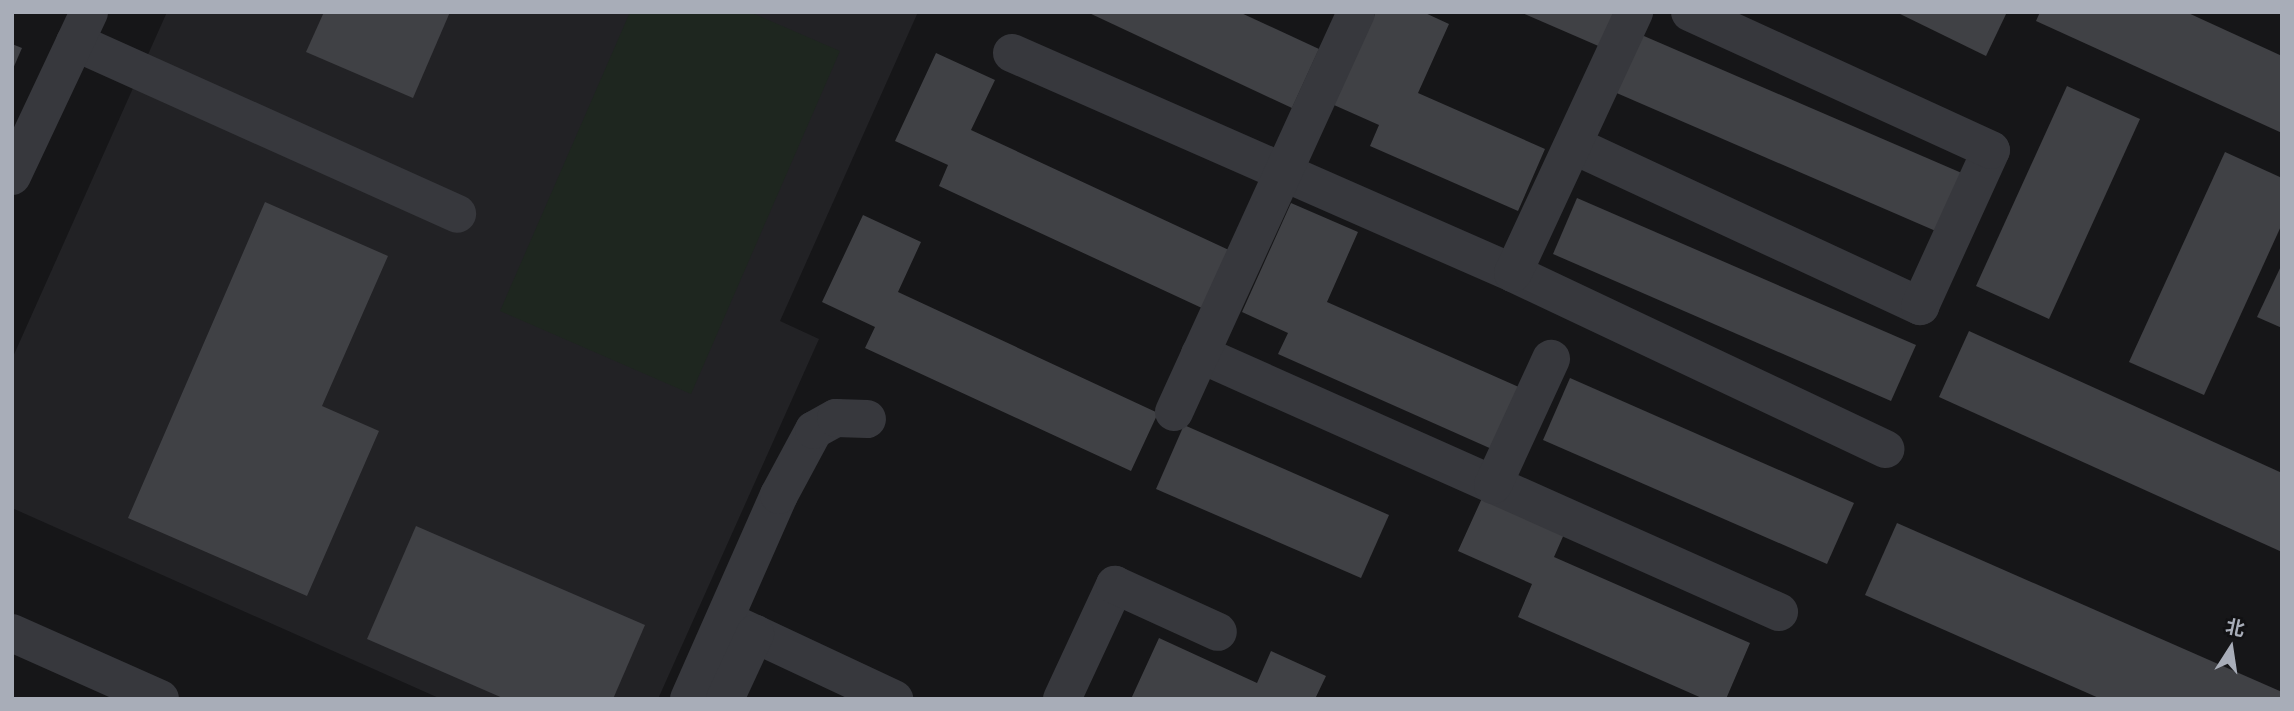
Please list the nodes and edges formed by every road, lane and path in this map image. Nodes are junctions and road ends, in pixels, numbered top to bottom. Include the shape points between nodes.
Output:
1 (1356, 12) edge
2 (1634, 12) edge
3 (1690, 12) edge
4 (82, 27) edge
5 (1012, 53) dead end
6 (1573, 145) junction
7 (1283, 172) junction
8 (12, 176) edge
9 (457, 214) dead end
10 (1513, 273) junction
11 (1200, 354) junction
12 (1551, 359) dead end
13 (1174, 412) dead end
14 (867, 419) dead end
15 (1885, 449) dead end
16 (1493, 485) junction
17 (1779, 612) dead end
18 (740, 627) junction
19 (1218, 632) dead end
20 (12, 633) edge
21 (160, 699) edge
22 (688, 699) edge
23 (725, 699) edge
24 (894, 699) edge
25 (1062, 699) edge

1 - 7 street
2 - 6 street
3 - 6 street via 1991,150 1920,306
4 - 8 street
4 - 9 street
5 - 7 street
6 - 10 street
7 - 10 street
7 - 11 street
10 - 15 street
11 - 13 street
11 - 16 street
12 - 16 street
14 - 18 street via 836,418 814,430 779,495
16 - 17 street
18 - 22 street
18 - 23 street
18 - 24 street
19 - 25 street via 1115,585
20 - 21 street

